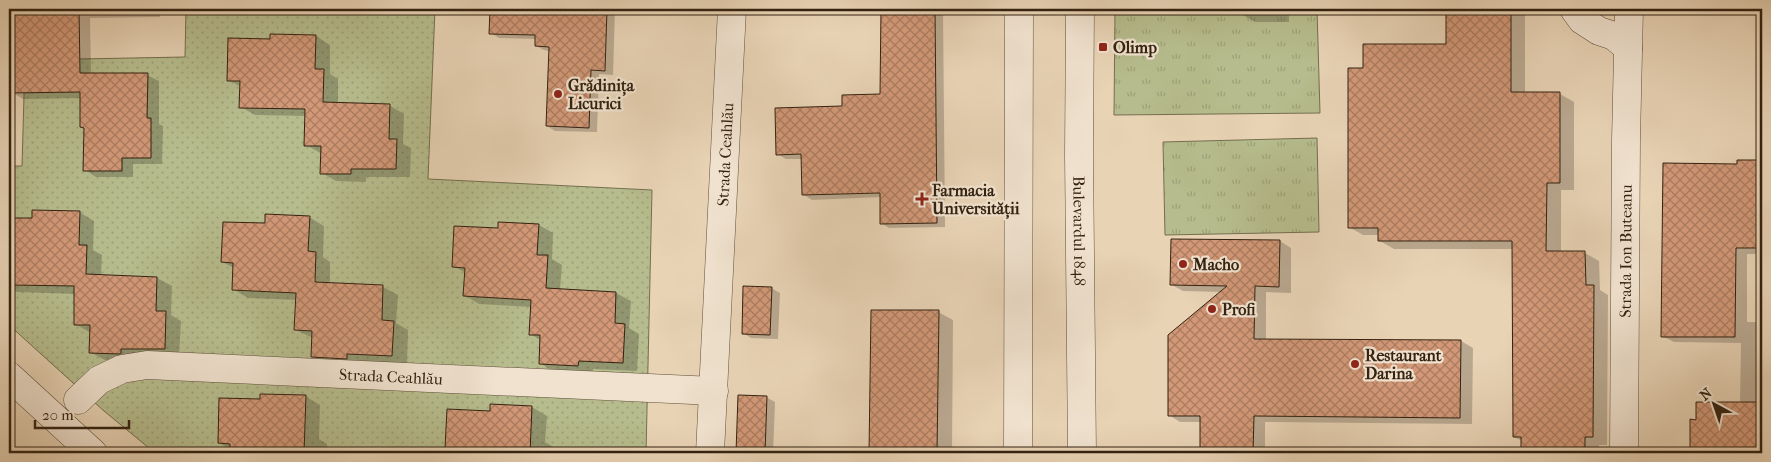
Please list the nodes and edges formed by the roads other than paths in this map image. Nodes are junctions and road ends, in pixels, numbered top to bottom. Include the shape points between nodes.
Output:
1 (732, 9) edge
2 (1019, 9) edge
3 (1080, 9) edge
4 (1574, 9) edge
5 (1629, 9) edge
6 (1628, 48) junction
7 (9, 376) edge
8 (714, 391) junction
9 (78, 400) dead end
10 (93, 453) edge
11 (710, 453) edge
12 (1018, 453) edge
13 (1082, 453) edge
14 (1624, 453) edge

1 - 8 street, Strada Ceahlău
2 - 12 street
3 - 13 street, Bulevardul 1848
4 - 6 street via 1582,20 1614,36
5 - 6 street, Strada Ion Buteanu
6 - 14 street, Strada Ion Buteanu
7 - 10 street
8 - 9 street, Strada Ceahlău via 147,364 122,369 98,380
8 - 11 street, Strada Ceahlău

